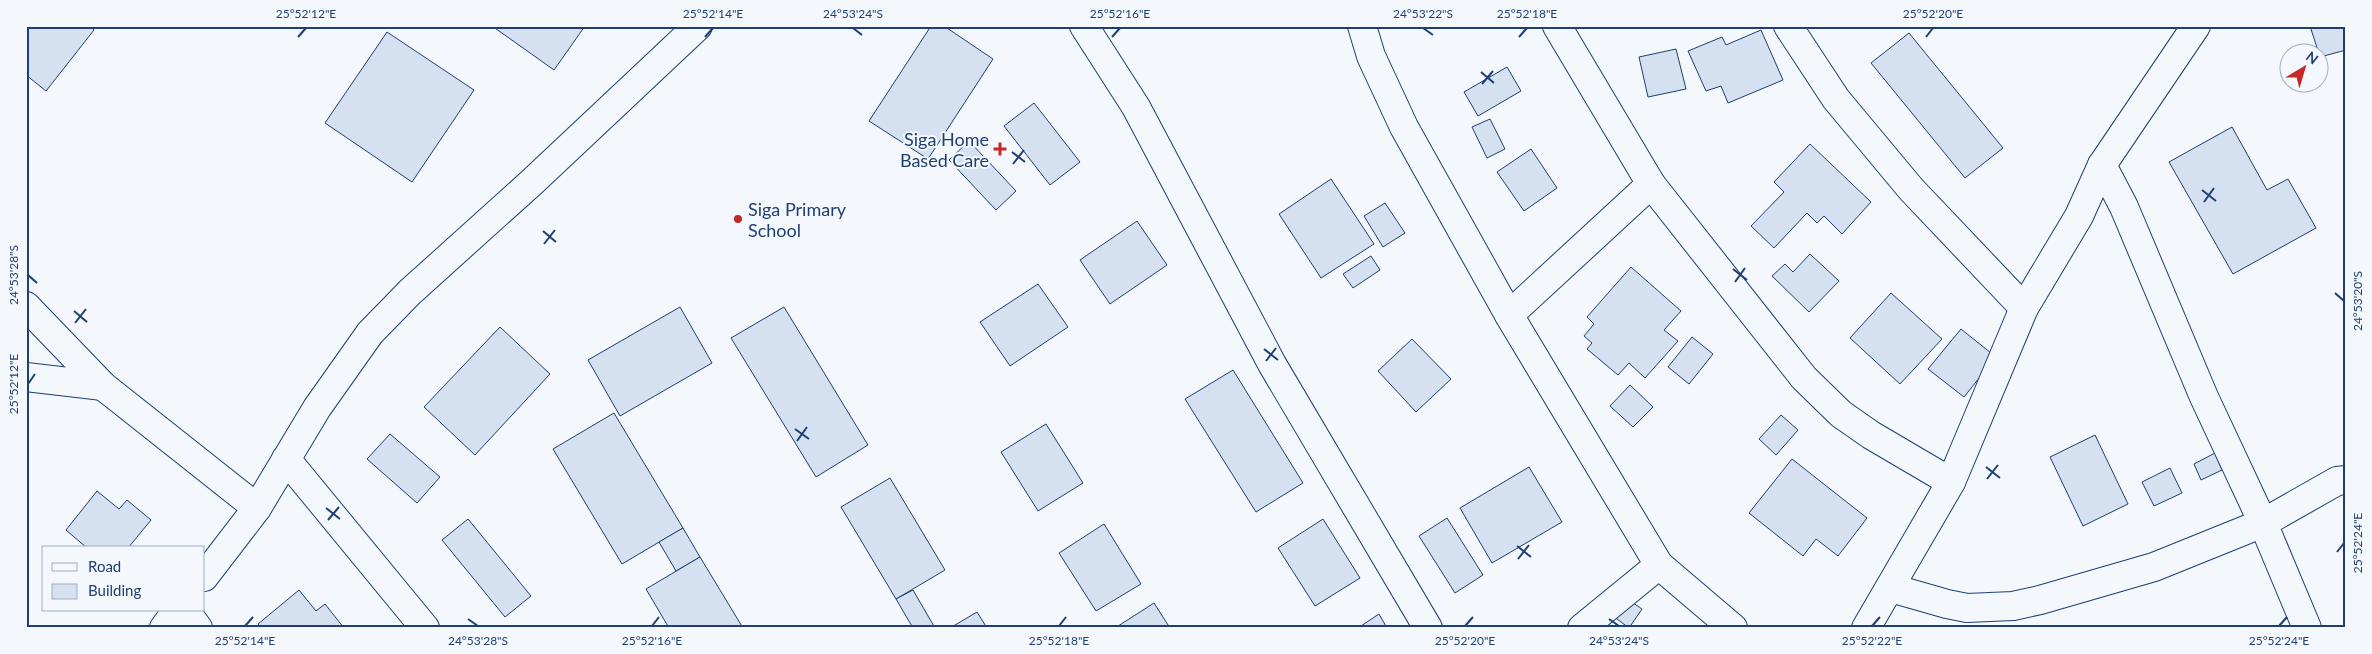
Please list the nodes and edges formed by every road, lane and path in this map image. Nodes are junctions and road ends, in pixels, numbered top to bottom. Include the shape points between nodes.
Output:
1 (698, 26) edge
2 (1084, 26) edge
3 (1362, 26) edge
4 (1557, 26) edge
5 (1788, 26) edge
6 (2196, 26) edge
7 (2102, 165) junction
8 (1651, 184) junction
9 (26, 306) edge
10 (2024, 308) junction
11 (1508, 315) junction
12 (26, 377) edge
13 (102, 386) junction
14 (286, 459) junction
15 (2346, 480) edge
16 (1950, 482) junction
17 (257, 508) junction
18 (2263, 523) junction
19 (1659, 565) junction
20 (205, 575) edge
21 (1891, 588) junction
22 (176, 612) edge
23 (186, 612) edge
24 (164, 628) edge
25 (198, 628) edge
26 (425, 628) edge
27 (1428, 628) edge
28 (1582, 628) edge
29 (1732, 628) edge
30 (1866, 628) edge
31 (2307, 628) edge

1 - 14 street via 531,184 410,292 370,333
2 - 27 street via 1136,107 1272,364
3 - 11 street via 1371,56 1404,127
4 - 8 street
5 - 10 street via 1836,99 1905,182
6 - 7 street
7 - 10 street via 2079,216
7 - 18 street via 2124,207 2204,397
8 - 11 street
8 - 16 street via 1810,384 1863,430
9 - 13 street
10 - 16 street
11 - 19 street
12 - 13 street
13 - 17 street
14 - 17 street
14 - 26 street
15 - 18 street via 2337,481
16 - 21 street
17 - 20 street
18 - 21 street via 2154,567 2013,606 1967,608
18 - 31 street
19 - 28 street
19 - 29 street
21 - 30 street
22 - 24 street
23 - 25 street

